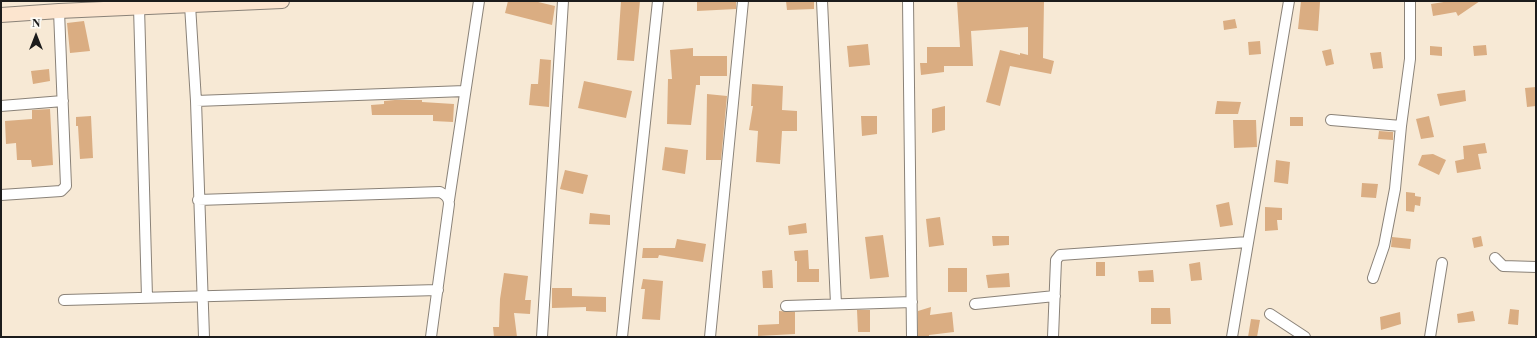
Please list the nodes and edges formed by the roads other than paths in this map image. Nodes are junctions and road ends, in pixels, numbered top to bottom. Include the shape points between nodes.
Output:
1 (282, 1) edge
2 (479, 1) edge
3 (563, 1) edge
4 (658, 1) edge
5 (743, 1) edge
6 (822, 1) edge
7 (908, 1) edge
8 (1289, 1) edge
9 (1410, 1) edge
10 (190, 5) junction
11 (131, 6) edge
12 (59, 11) junction
13 (1, 15) edge
14 (465, 91) junction
15 (63, 102) junction
16 (196, 102) junction
17 (1, 106) edge
18 (1331, 120) dead end
19 (1401, 126) junction
20 (1, 195) edge
21 (198, 200) junction
22 (449, 200) junction
23 (1248, 242) junction
24 (1496, 258) dead end
25 (1442, 264) dead end
26 (1536, 267) edge
27 (1373, 278) dead end
28 (438, 290) junction
29 (203, 295) junction
30 (1055, 296) junction
31 (147, 297) junction
32 (64, 300) dead end
33 (912, 302) junction
34 (836, 304) junction
35 (975, 304) dead end
36 (786, 306) dead end
37 (1270, 314) dead end
38 (204, 337) edge
39 (431, 337) edge
40 (542, 337) edge
41 (622, 337) edge
42 (710, 337) edge
43 (912, 337) edge
44 (1053, 337) edge
45 (1232, 337) edge
46 (1305, 337) edge
47 (1430, 337) edge

1 - 10 street
2 - 14 street
3 - 40 street
4 - 41 street
5 - 42 street
6 - 34 street
7 - 33 street
8 - 23 street
9 - 19 street via 1410,59
10 - 11 street
10 - 16 street
11 - 12 street
11 - 31 street
12 - 13 street
12 - 15 street
14 - 16 street
14 - 22 street
15 - 17 street
15 - 20 street via 66,186 61,191
16 - 21 street
18 - 19 street
19 - 27 street via 1390,218
21 - 22 street via 440,192
21 - 29 street
22 - 28 street
23 - 30 street via 1060,255 1056,260
23 - 45 street
24 - 26 street via 1503,266
25 - 47 street
28 - 29 street
28 - 39 street
29 - 31 street
29 - 38 street
30 - 35 street
30 - 44 street
31 - 32 street
33 - 34 street
33 - 43 street
34 - 36 street
37 - 46 street

